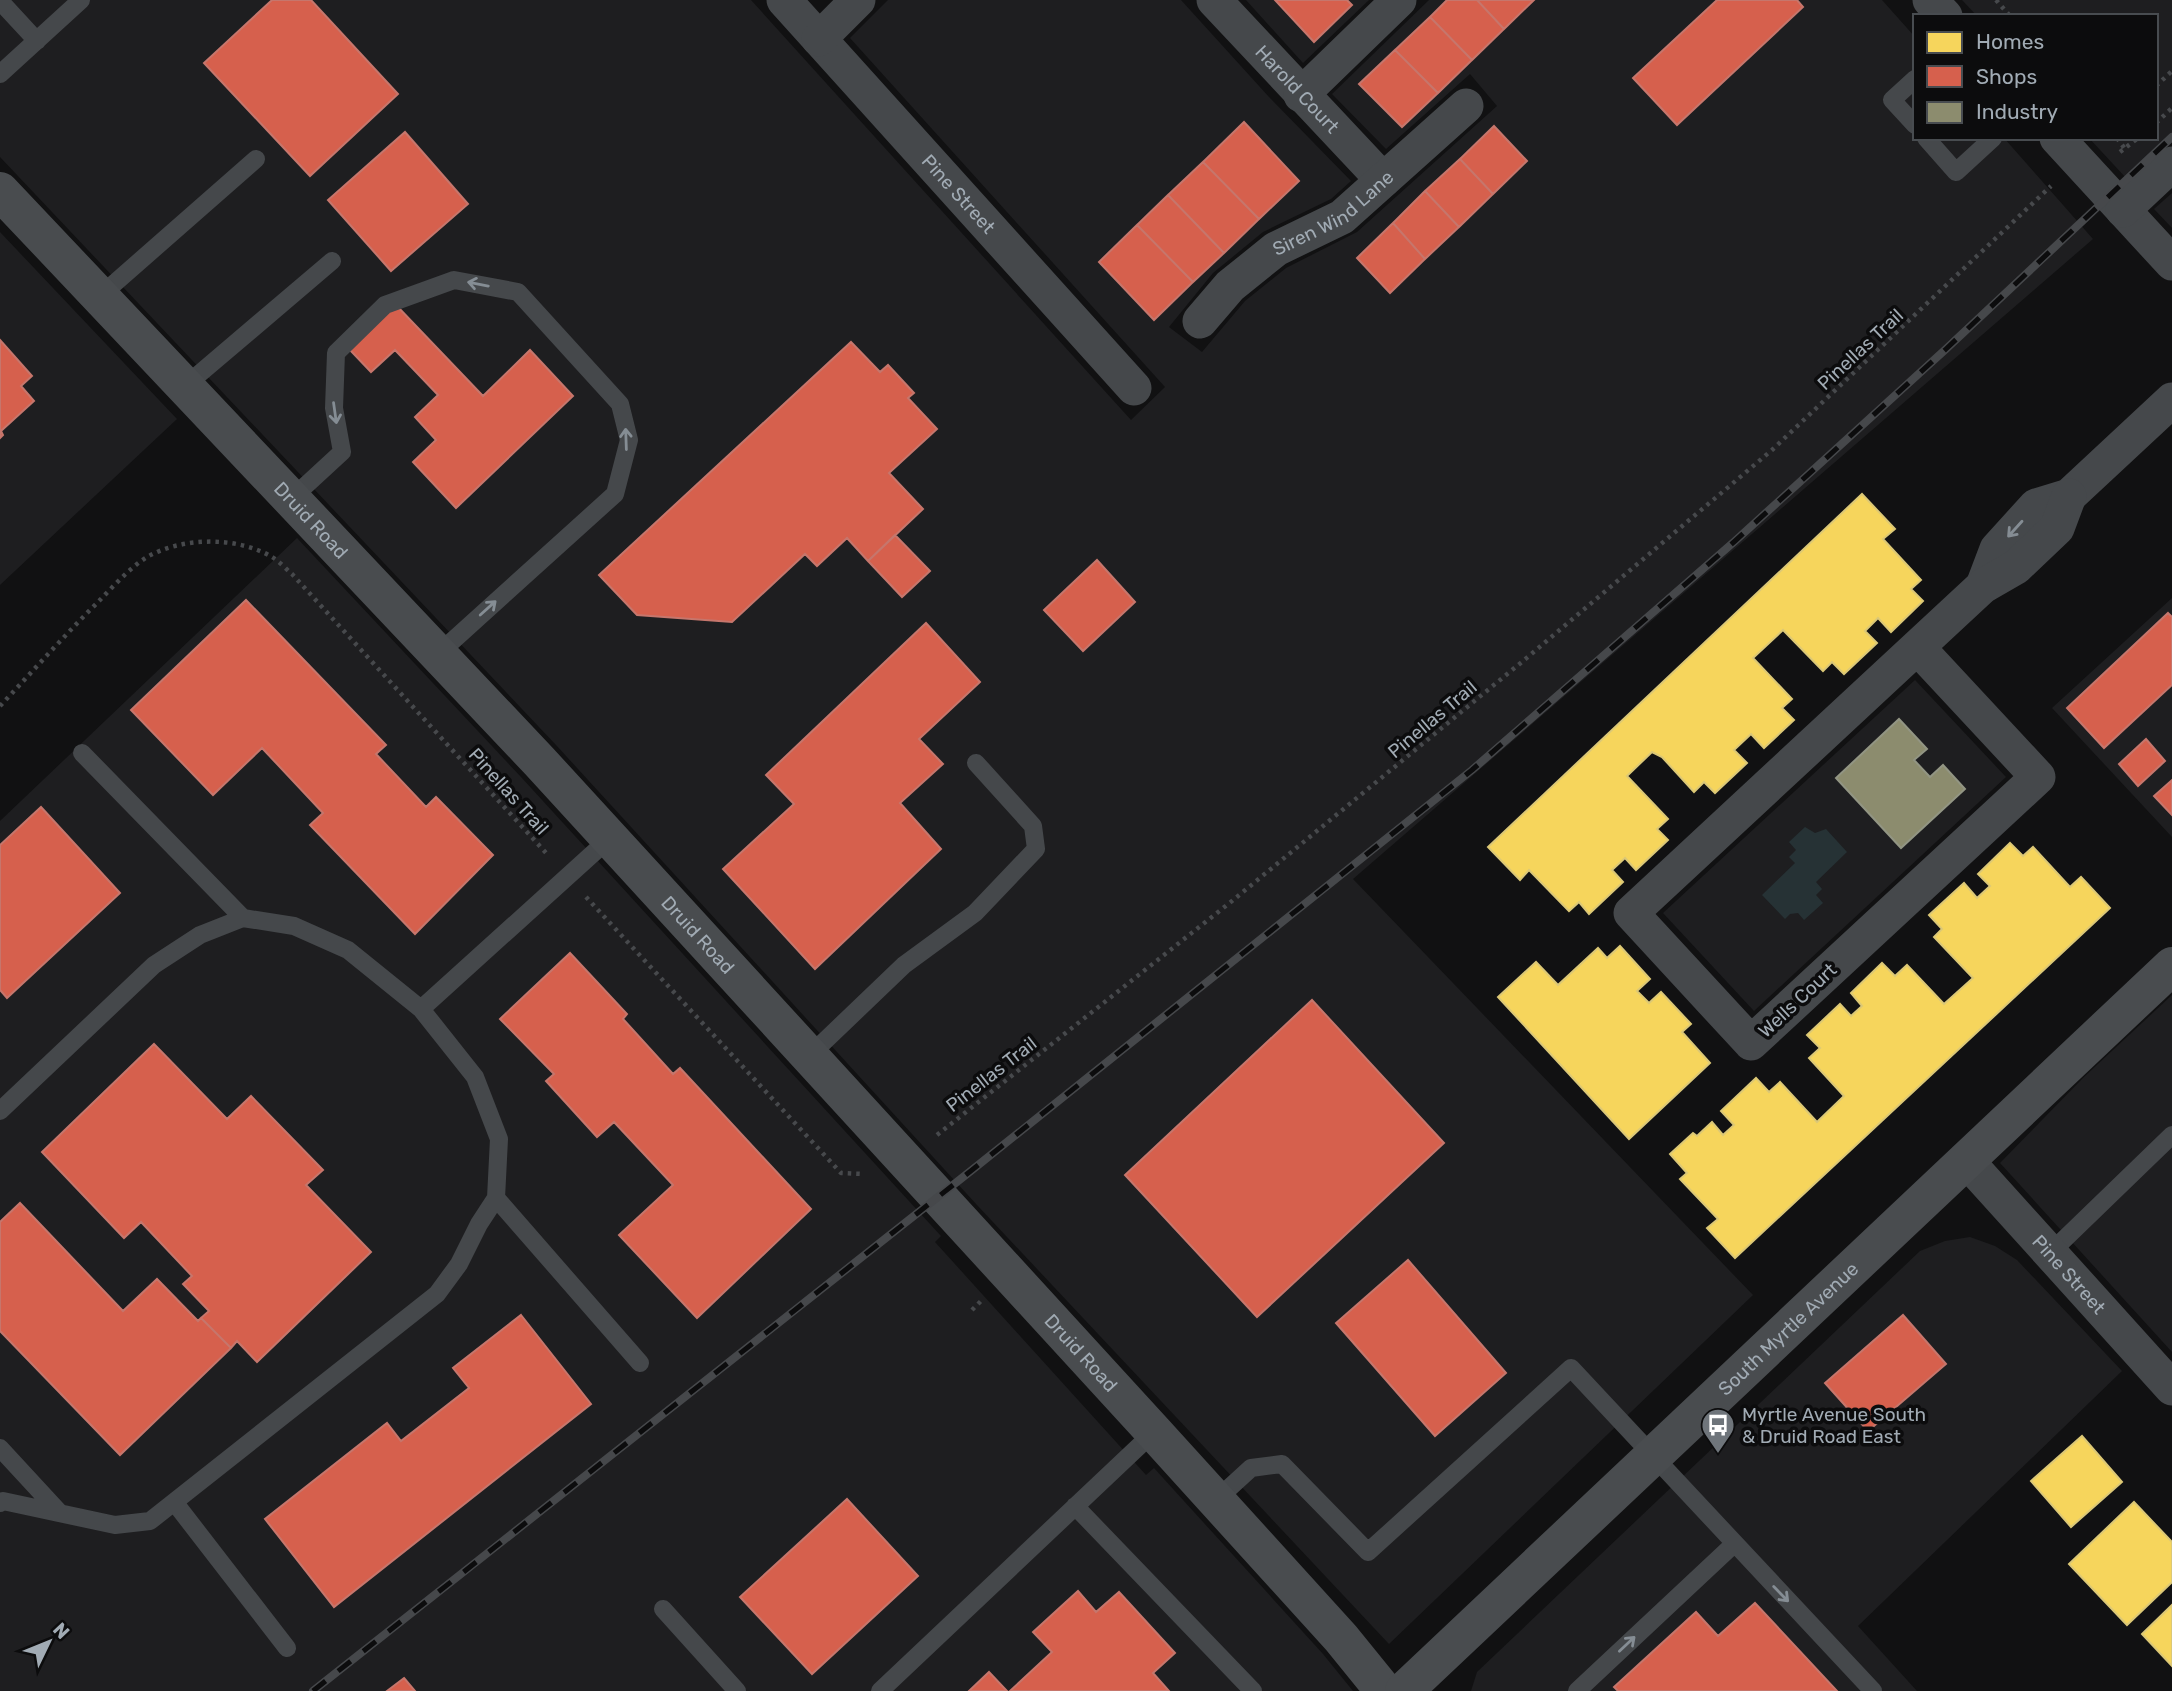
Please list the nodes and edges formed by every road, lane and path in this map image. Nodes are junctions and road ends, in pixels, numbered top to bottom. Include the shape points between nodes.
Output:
1 (81, 0) edge
2 (784, 0) edge
3 (858, 0) edge
4 (1214, 0) edge
5 (1399, 0) edge
6 (1930, 0) edge
7 (1996, 0) edge
8 (0, 1) edge
9 (1943, 14) edge
10 (2008, 14) edge
11 (819, 39) junction
12 (37, 41) junction
13 (2172, 71) edge
14 (0, 74) edge
15 (1913, 81) edge
16 (2158, 84) edge
17 (1301, 95) junction
18 (1466, 106) dead end
19 (2172, 108) edge
20 (2158, 121) edge
21 (1913, 123) edge
22 (1928, 140) edge
23 (1991, 140) edge
24 (2058, 140) edge
25 (2118, 140) edge
26 (2125, 149) dead end
27 (256, 159) dead end
28 (2172, 164) edge
29 (1383, 180) junction
30 (0, 191) edge
31 (2037, 200) dead end
32 (2123, 211) junction
33 (332, 261) dead end
34 (2172, 263) edge
35 (100, 296) junction
36 (1200, 321) dead end
37 (184, 386) junction
38 (1134, 388) dead end
39 (2172, 400) edge
40 (291, 499) junction
41 (1918, 648) junction
42 (438, 654) junction
43 (0, 706) edge
44 (82, 753) dead end
45 (976, 763) dead end
46 (610, 838) junction
47 (567, 876) junction
48 (243, 918) junction
49 (2172, 966) edge
50 (421, 1009) junction
51 (809, 1056) junction
52 (0, 1111) edge
53 (2172, 1135) edge
54 (905, 1160) junction
55 (1966, 1160) junction
56 (496, 1198) junction
57 (2050, 1253) junction
58 (640, 1363) dead end
59 (2172, 1388) edge
60 (1154, 1432) junction
61 (0, 1448) edge
62 (1652, 1455) junction
63 (1216, 1500) junction
64 (0, 1503) edge
65 (175, 1503) junction
66 (1075, 1506) junction
67 (60, 1513) junction
68 (1734, 1544) junction
69 (663, 1609) dead end
70 (287, 1648) dead end
71 (737, 1691) edge
72 (880, 1691) edge
73 (1253, 1691) edge
74 (1384, 1691) edge
75 (1404, 1691) edge
76 (1577, 1691) edge
77 (1873, 1691) edge

1 - 12 lane
2 - 11 street, Pine Street
3 - 11 street
4 - 17 street, Harold Court
5 - 17 street
6 - 9 street
7 - 10 path
8 - 12 lane
11 - 38 street, Pine Street
12 - 14 lane
13 - 16 path
15 - 21 lane via 1892,100
17 - 29 street, Harold Court
18 - 29 street, Siren Wind Lane
19 - 20 path
22 - 23 lane via 1956,172
24 - 32 street
25 - 26 path
27 - 35 lane
28 - 32 street
29 - 36 street, Siren Wind Lane via 1342,217 1276,249 1230,286
30 - 35 street, Druid Road
31 - 54 path, Pinellas Trail via 1772,450 1524,661 1232,901
32 - 34 street
33 - 37 lane
35 - 37 street, Druid Road
37 - 40 street, Druid Road
39 - 41 street, Wells Court via 2069,496 2057,528 2016,567 1983,586
40 - 42 street, Druid Road
42 -> 40 lane via 615,494 629,440 620,404 518,292 454,280 385,305 336,353 334,408 342,452
41 - 41 street, Wells Court via 1631,913 1751,1042 2038,777
42 - 46 street, Druid Road
43 - 47 path, Pinellas Trail via 116,584 149,556 204,542 256,550 292,574
44 - 48 lane
45 - 51 lane via 1033,826 1036,849 975,913 904,965
46 - 47 lane
46 - 51 street, Druid Road
47 - 50 lane
47 - 54 path, Pinellas Trail via 841,1173 870,1175
48 - 50 lane via 294,926 348,950
48 - 52 lane via 200,935 154,965
49 - 55 street, South Myrtle Avenue
50 - 56 lane via 475,1077 499,1139
51 - 54 street, Druid Road
53 - 57 lane
54 - 60 street, Druid Road
55 - 57 street, Pine Street
55 - 62 street, South Myrtle Avenue
56 - 58 lane
56 - 65 lane via 437,1294
57 - 59 street, Pine Street
60 - 63 street, Druid Road
60 - 66 lane
61 - 67 lane
62 - 63 lane via 1571,1368 1368,1552 1282,1464 1251,1468
62 - 68 lane
62 - 75 street, South Myrtle Avenue
63 - 74 street, Druid Road
64 - 67 lane
65 - 67 lane via 150,1521 115,1525
65 - 70 lane
66 - 72 lane
66 - 73 lane
76 -> 68 lane
68 -> 77 lane
69 - 71 lane

